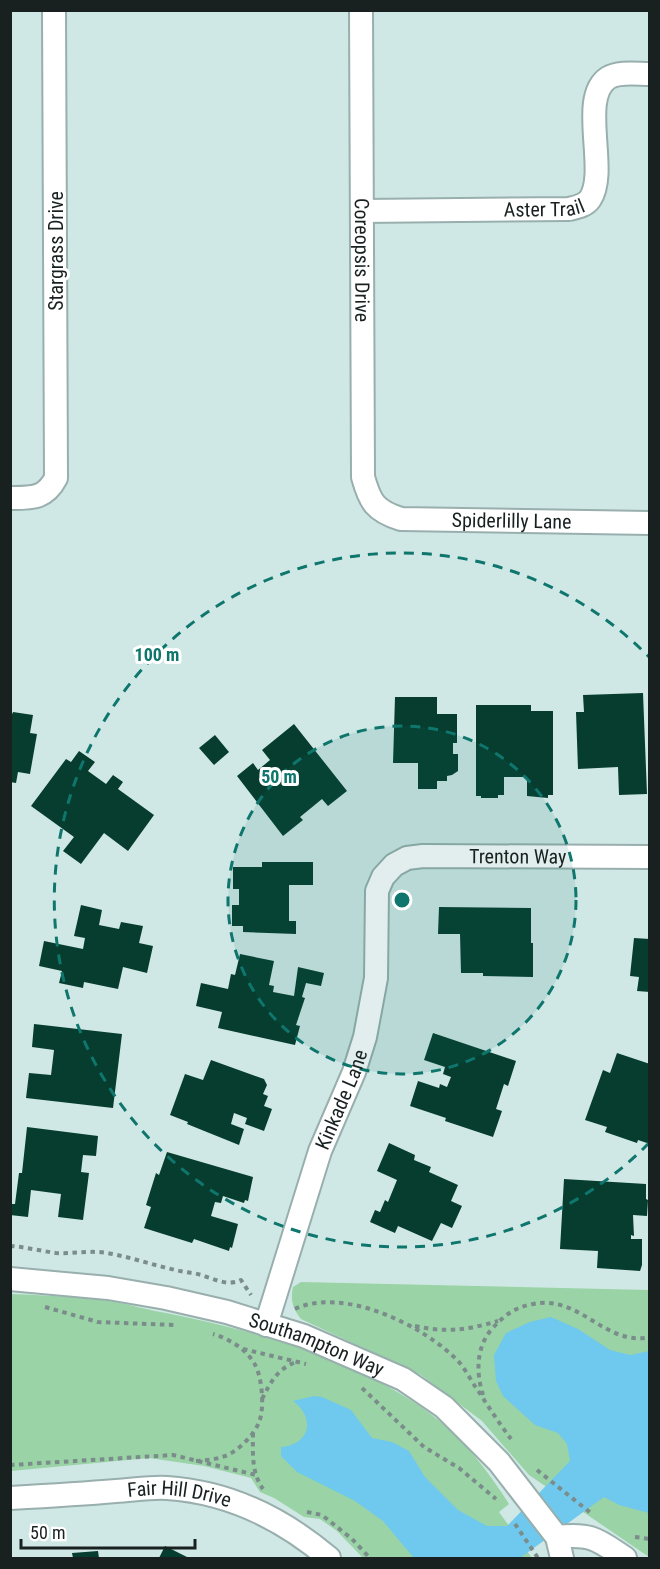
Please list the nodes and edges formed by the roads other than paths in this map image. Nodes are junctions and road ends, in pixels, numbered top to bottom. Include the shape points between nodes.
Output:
1 (54, 10) edge
2 (361, 10) edge
3 (650, 74) edge
4 (362, 211) junction
5 (10, 498) edge
6 (375, 507) joint
7 (650, 523) edge
8 (650, 857) edge
9 (389, 870) joint
10 (10, 1279) edge
11 (269, 1315) junction
12 (10, 1498) edge
13 (560, 1548) edge
14 (329, 1558) edge
15 (625, 1558) edge

1 - 5 street, Stargrass Drive via 56,478 50,489 40,495
2 - 4 street, Coreopsis Drive
3 - 4 street, Aster Trail via 619,75 598,88 595,175 590,199 582,206
4 - 6 street, Coreopsis Drive via 363,477
6 - 7 street, Spiderlilly Lane via 401,519
8 - 9 street, Trenton Way via 423,856 407,858
9 - 11 street, Kinkade Lane via 377,891 376,978 365,1037 320,1151
10 - 11 street, Southampton Way via 108,1288 227,1312
11 - 13 street, Southampton Way via 304,1336 403,1379 444,1407 499,1462
12 - 14 street, Fair Hill Drive via 166,1488 205,1493 273,1518
13 - 15 street, Southampton Way via 578,1534 597,1539

